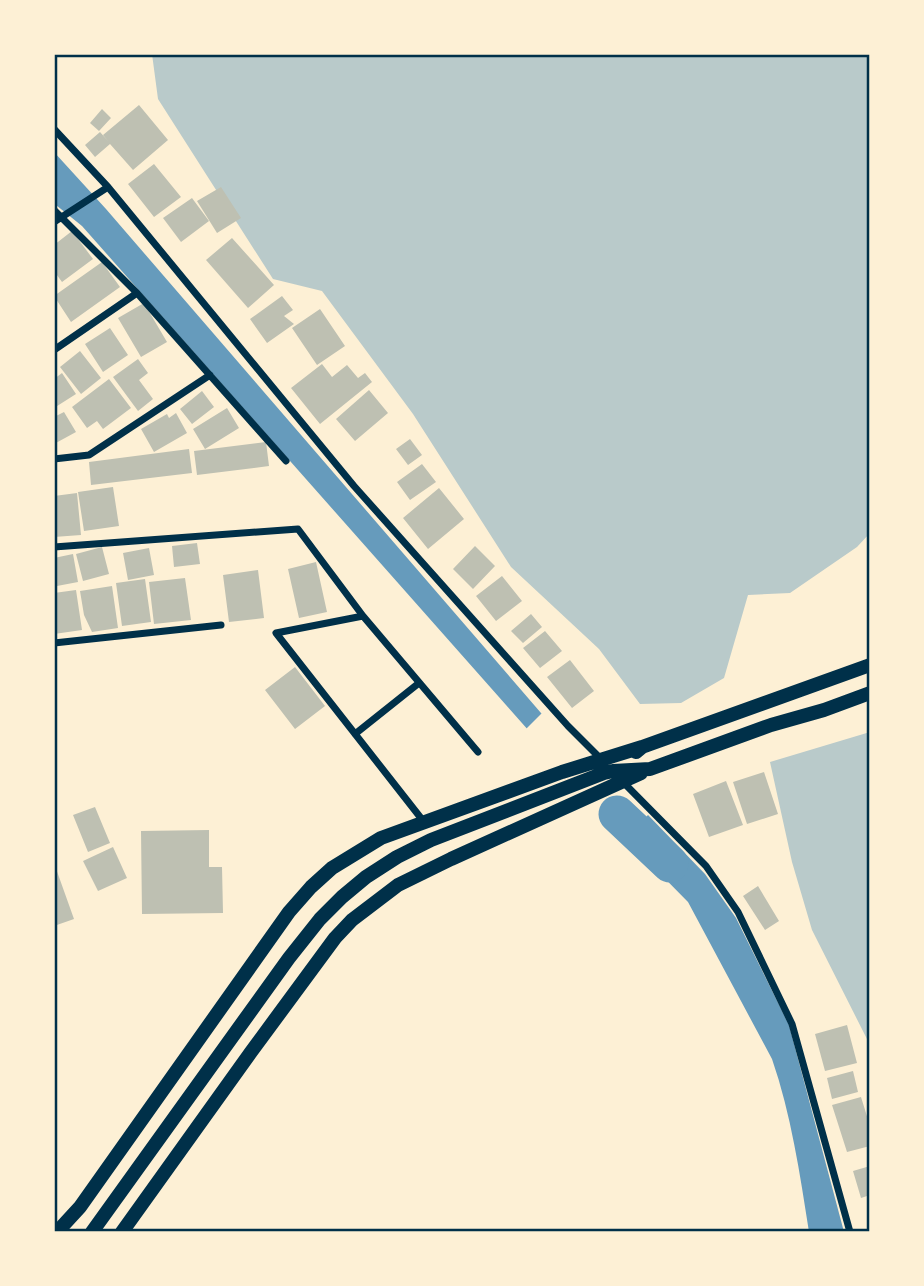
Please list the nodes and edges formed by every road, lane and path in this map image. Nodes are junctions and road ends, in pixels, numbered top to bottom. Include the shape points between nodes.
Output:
1 (54, 129) edge
2 (108, 187) junction
3 (54, 210) edge
4 (57, 219) edge
5 (137, 293) junction
6 (54, 350) edge
7 (210, 375) junction
8 (54, 459) edge
9 (286, 461) dead end
10 (54, 547) edge
11 (363, 616) junction
12 (222, 625) dead end
13 (54, 643) edge
14 (870, 665) edge
15 (419, 683) junction
16 (870, 693) edge
17 (355, 734) junction
18 (478, 752) dead end
19 (609, 772) junction
20 (424, 822) junction
21 (57, 1232) edge
22 (92, 1232) edge
23 (122, 1232) edge
24 (849, 1232) edge

1 - 2 street
2 - 4 street
2 - 19 street via 354,486
3 - 4 street
4 - 5 street
5 - 6 street
5 - 7 street
7 - 8 street via 89,455
7 - 9 street
10 - 11 street via 298,529
11 - 15 street
11 - 17 street via 276,633
12 - 13 street
14 - 19 main road via 642,747
15 - 17 street
15 - 18 street
16 - 19 main road via 650,769
17 - 20 street
19 - 20 main road via 562,772
19 - 22 main road via 431,840 366,877 320,919
19 - 23 main road via 585,798 398,885 352,920
19 - 24 street via 706,866 738,912 792,1024
20 - 21 main road via 372,843 311,887 80,1207

